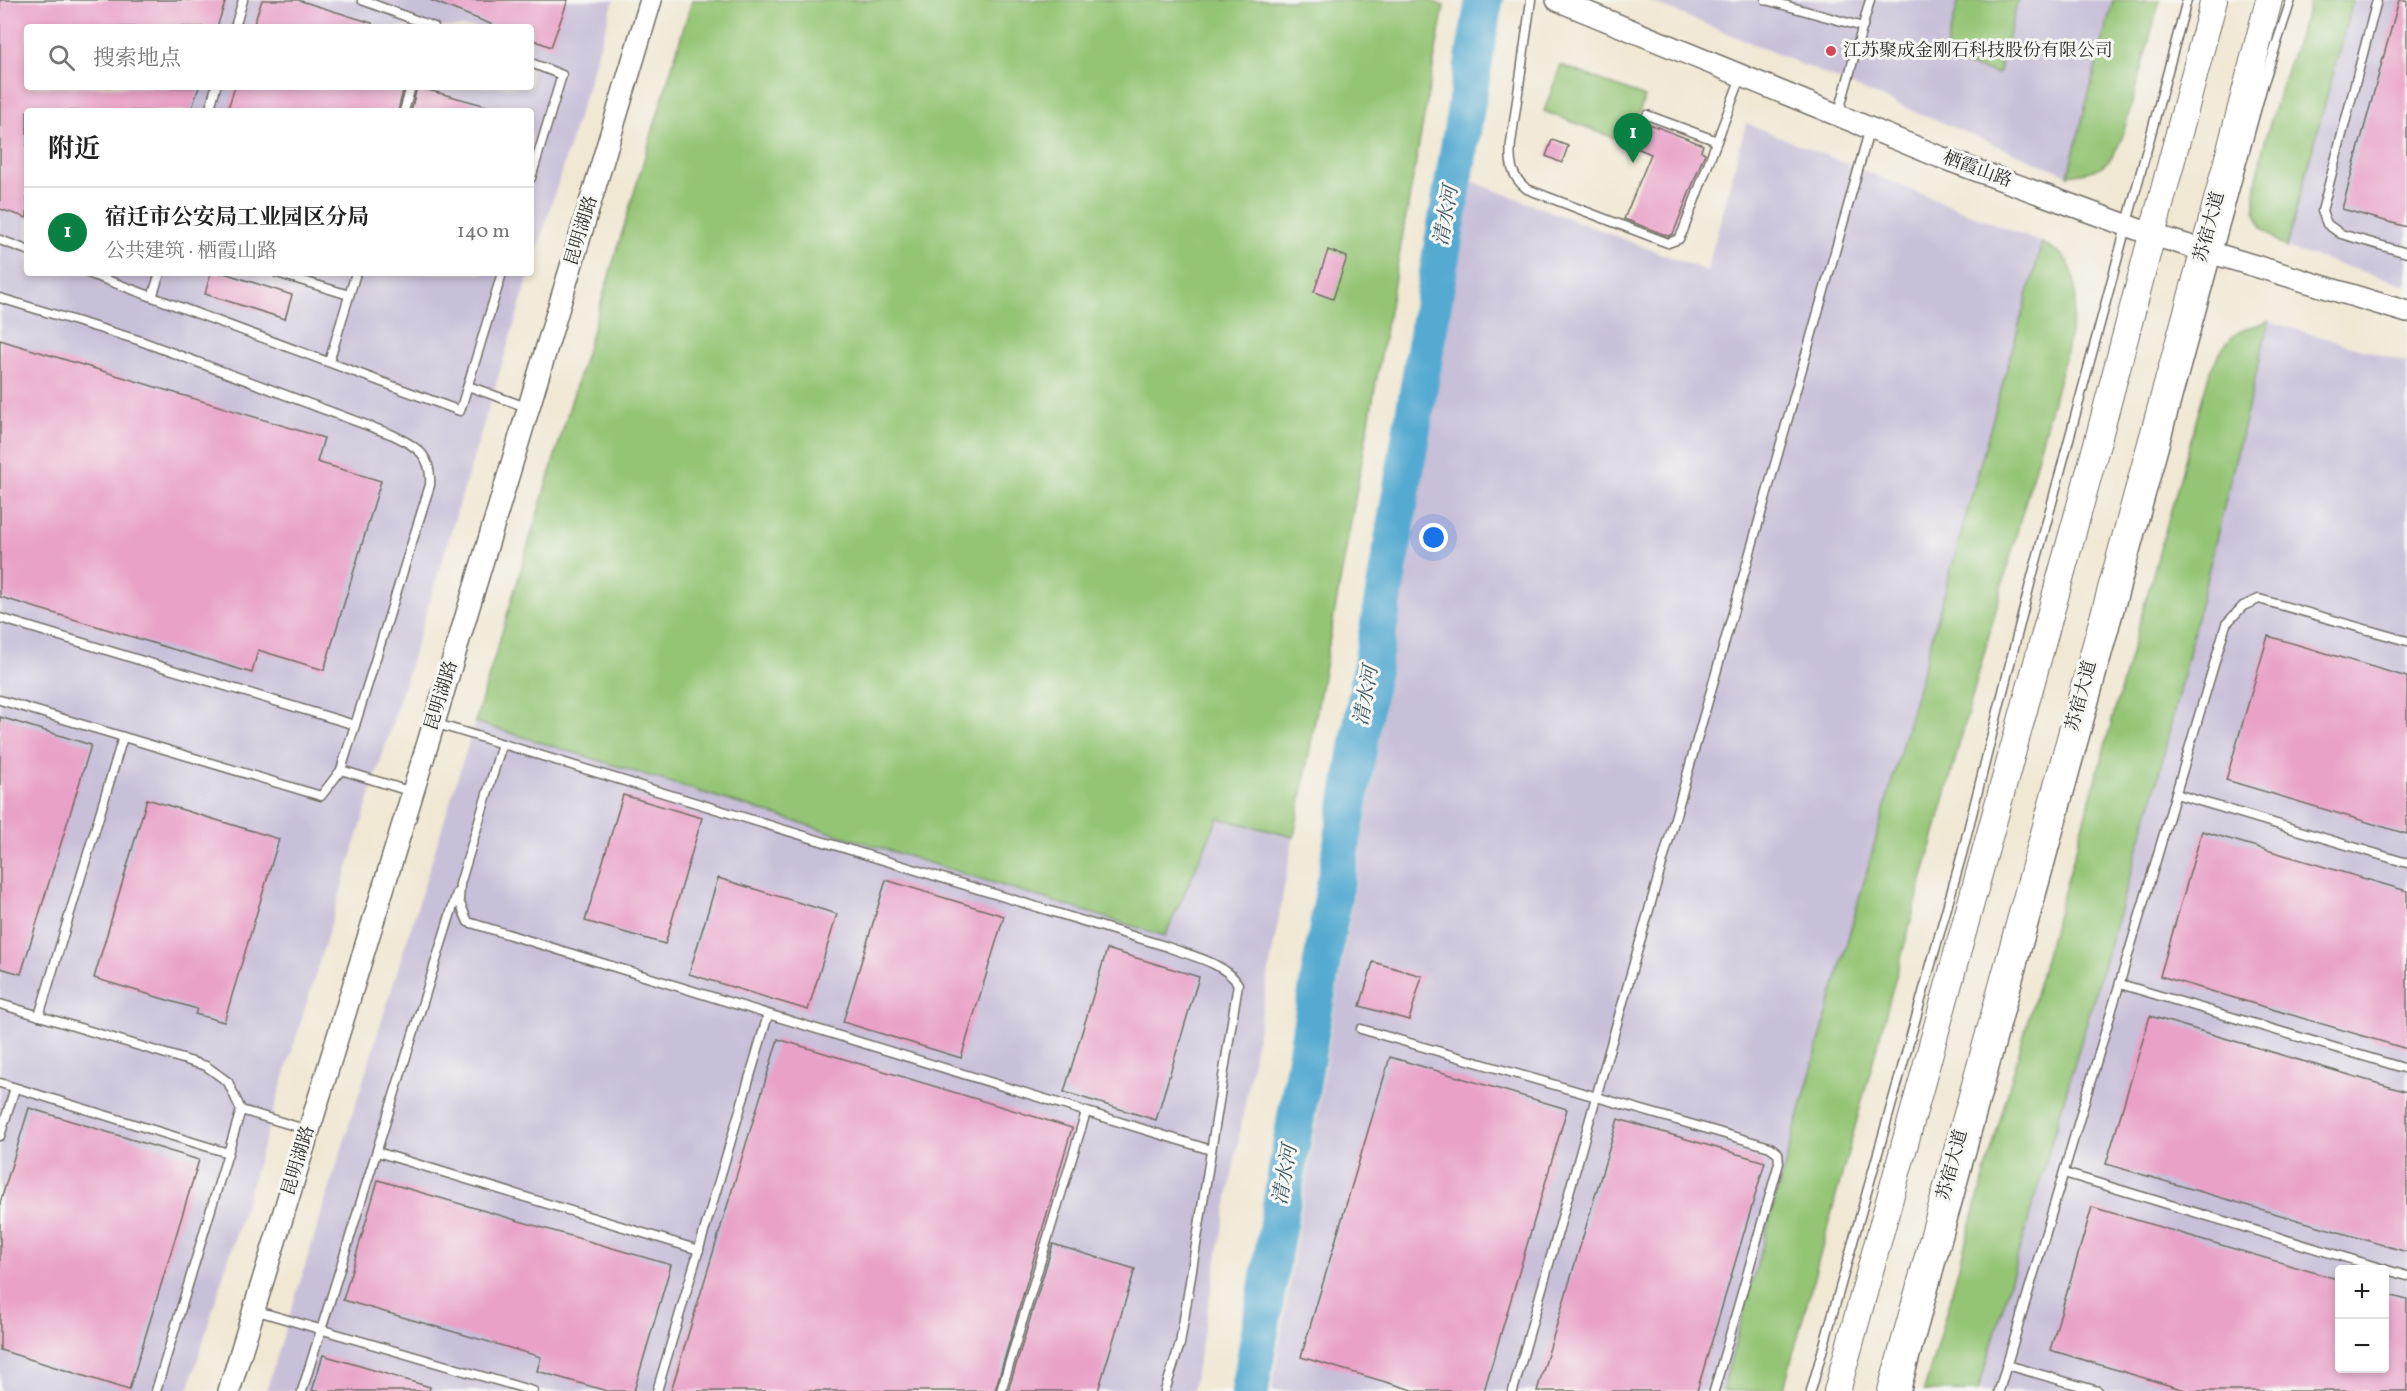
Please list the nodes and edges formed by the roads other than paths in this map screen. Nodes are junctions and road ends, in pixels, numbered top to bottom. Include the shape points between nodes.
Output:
1 (243, 0) edge
2 (362, 0) edge
3 (651, 0) edge
4 (1531, 0) edge
5 (1557, 0) edge
6 (1766, 0) edge
7 (1870, 0) edge
8 (2187, 0) edge
9 (2214, 0) edge
10 (2269, 0) edge
11 (2291, 0) edge
12 (2377, 0) edge
13 (235, 24) edge
14 (426, 24) edge
15 (1863, 27) junction
16 (534, 64) edge
17 (1742, 75) junction
18 (215, 90) edge
19 (410, 90) edge
20 (210, 108) edge
21 (405, 108) edge
22 (1647, 115) dead end
23 (1838, 115) junction
24 (1870, 128) junction
25 (1717, 141) junction
26 (534, 168) edge
27 (2127, 225) junction
28 (2153, 235) junction
29 (0, 240) edge
30 (24, 249) edge
31 (2211, 252) junction
32 (2407, 253) edge
33 (96, 276) edge
34 (159, 276) edge
35 (287, 276) edge
36 (355, 276) edge
37 (501, 276) edge
38 (349, 295) junction
39 (152, 297) junction
40 (0, 298) edge
41 (2407, 312) edge
42 (329, 362) junction
43 (468, 386) junction
44 (529, 408) junction
45 (0, 618) edge
46 (2407, 641) edge
47 (0, 700) edge
48 (434, 723) junction
49 (355, 725) junction
50 (123, 737) junction
51 (502, 744) junction
52 (341, 770) junction
53 (413, 793) junction
54 (2176, 794) junction
55 (2407, 863) edge
56 (460, 884) junction
57 (2120, 984) junction
58 (0, 1004) edge
59 (768, 1015) junction
60 (39, 1016) junction
61 (1361, 1029) dead end
62 (2407, 1069) edge
63 (0, 1083) edge
64 (15, 1088) junction
65 (1596, 1097) junction
66 (241, 1110) junction
67 (1086, 1112) junction
68 (309, 1130) junction
69 (0, 1136) edge
70 (1211, 1150) junction
71 (377, 1152) junction
72 (228, 1154) junction
73 (2064, 1173) junction
74 (699, 1250) junction
75 (2407, 1276) edge
76 (254, 1310) junction
77 (321, 1329) junction
78 (2007, 1365) junction
79 (156, 1391) edge
80 (229, 1391) edge
81 (302, 1391) edge
82 (532, 1391) edge
83 (657, 1391) edge
84 (1001, 1391) edge
85 (1165, 1391) edge
86 (1513, 1391) edge
87 (1714, 1391) edge
88 (1811, 1391) edge
89 (1837, 1391) edge
90 (1891, 1391) edge
91 (1906, 1391) edge
92 (1999, 1391) edge
93 (2098, 1391) edge

1 - 13 lane
2 - 14 lane
3 - 44 street, 昆明湖路
4 - 25 lane via 1510,158 1511,170 1521,184 1673,243 1683,231
5 - 17 street, 栖霞山路
6 - 15 lane
7 - 15 lane
8 - 27 lane
9 - 28 main road
10 - 31 main road, 苏宿大道
11 - 31 lane
12 - 32 lane via 2322,212 2327,224 2341,234
15 - 23 lane
16 - 26 lane via 562,75
17 - 23 street, 栖霞山路
17 - 25 lane
18 - 20 lane
19 - 21 lane
22 - 25 lane
23 - 24 street, 栖霞山路
24 - 27 street, 栖霞山路
24 - 65 lane
27 - 28 street, 栖霞山路
27 - 88 lane via 1962,854
28 - 31 street, 栖霞山路
28 - 89 main road
29 - 30 lane
31 - 41 street, 栖霞山路
31 - 90 main road, 苏宿大道
31 - 91 lane
33 - 39 lane
34 - 39 lane
35 - 38 lane
36 - 38 lane
37 - 43 lane
38 - 42 lane
39 - 42 lane
40 - 49 lane via 138,340 393,435 425,456 431,471 430,485
42 - 43 lane via 460,411
43 - 44 lane
44 - 48 street, 昆明湖路
45 - 49 lane
46 - 54 lane via 2259,599 2243,606 2226,624
47 - 50 lane
48 - 51 lane
48 - 53 street, 昆明湖路
49 - 52 lane
50 - 52 lane via 321,796
50 - 60 lane
51 - 56 lane
51 - 70 lane via 1153,943 1228,972 1238,984
52 - 53 lane
53 - 68 street, 昆明湖路
54 - 55 lane
54 - 57 lane
56 - 59 lane via 459,900 468,922 483,929
56 - 71 lane
57 - 62 lane
57 - 73 lane
58 - 60 lane
59 - 67 lane
59 - 74 lane
60 - 66 lane via 206,1066 228,1082
61 - 65 lane
63 - 64 lane
64 - 69 lane
64 - 72 lane
65 - 86 lane
65 - 87 lane via 1770,1147 1778,1153 1779,1163
66 - 68 lane
66 - 72 lane
67 - 70 lane
67 - 84 lane
68 - 76 street, 昆明湖路
70 - 85 lane via 1180,1344
71 - 74 lane
71 - 77 lane
72 - 79 lane
73 - 75 lane
73 - 78 lane
74 - 83 lane
76 - 77 lane
76 - 80 street, 昆明湖路
77 - 81 lane
77 - 82 lane
78 - 92 lane
78 - 93 lane

